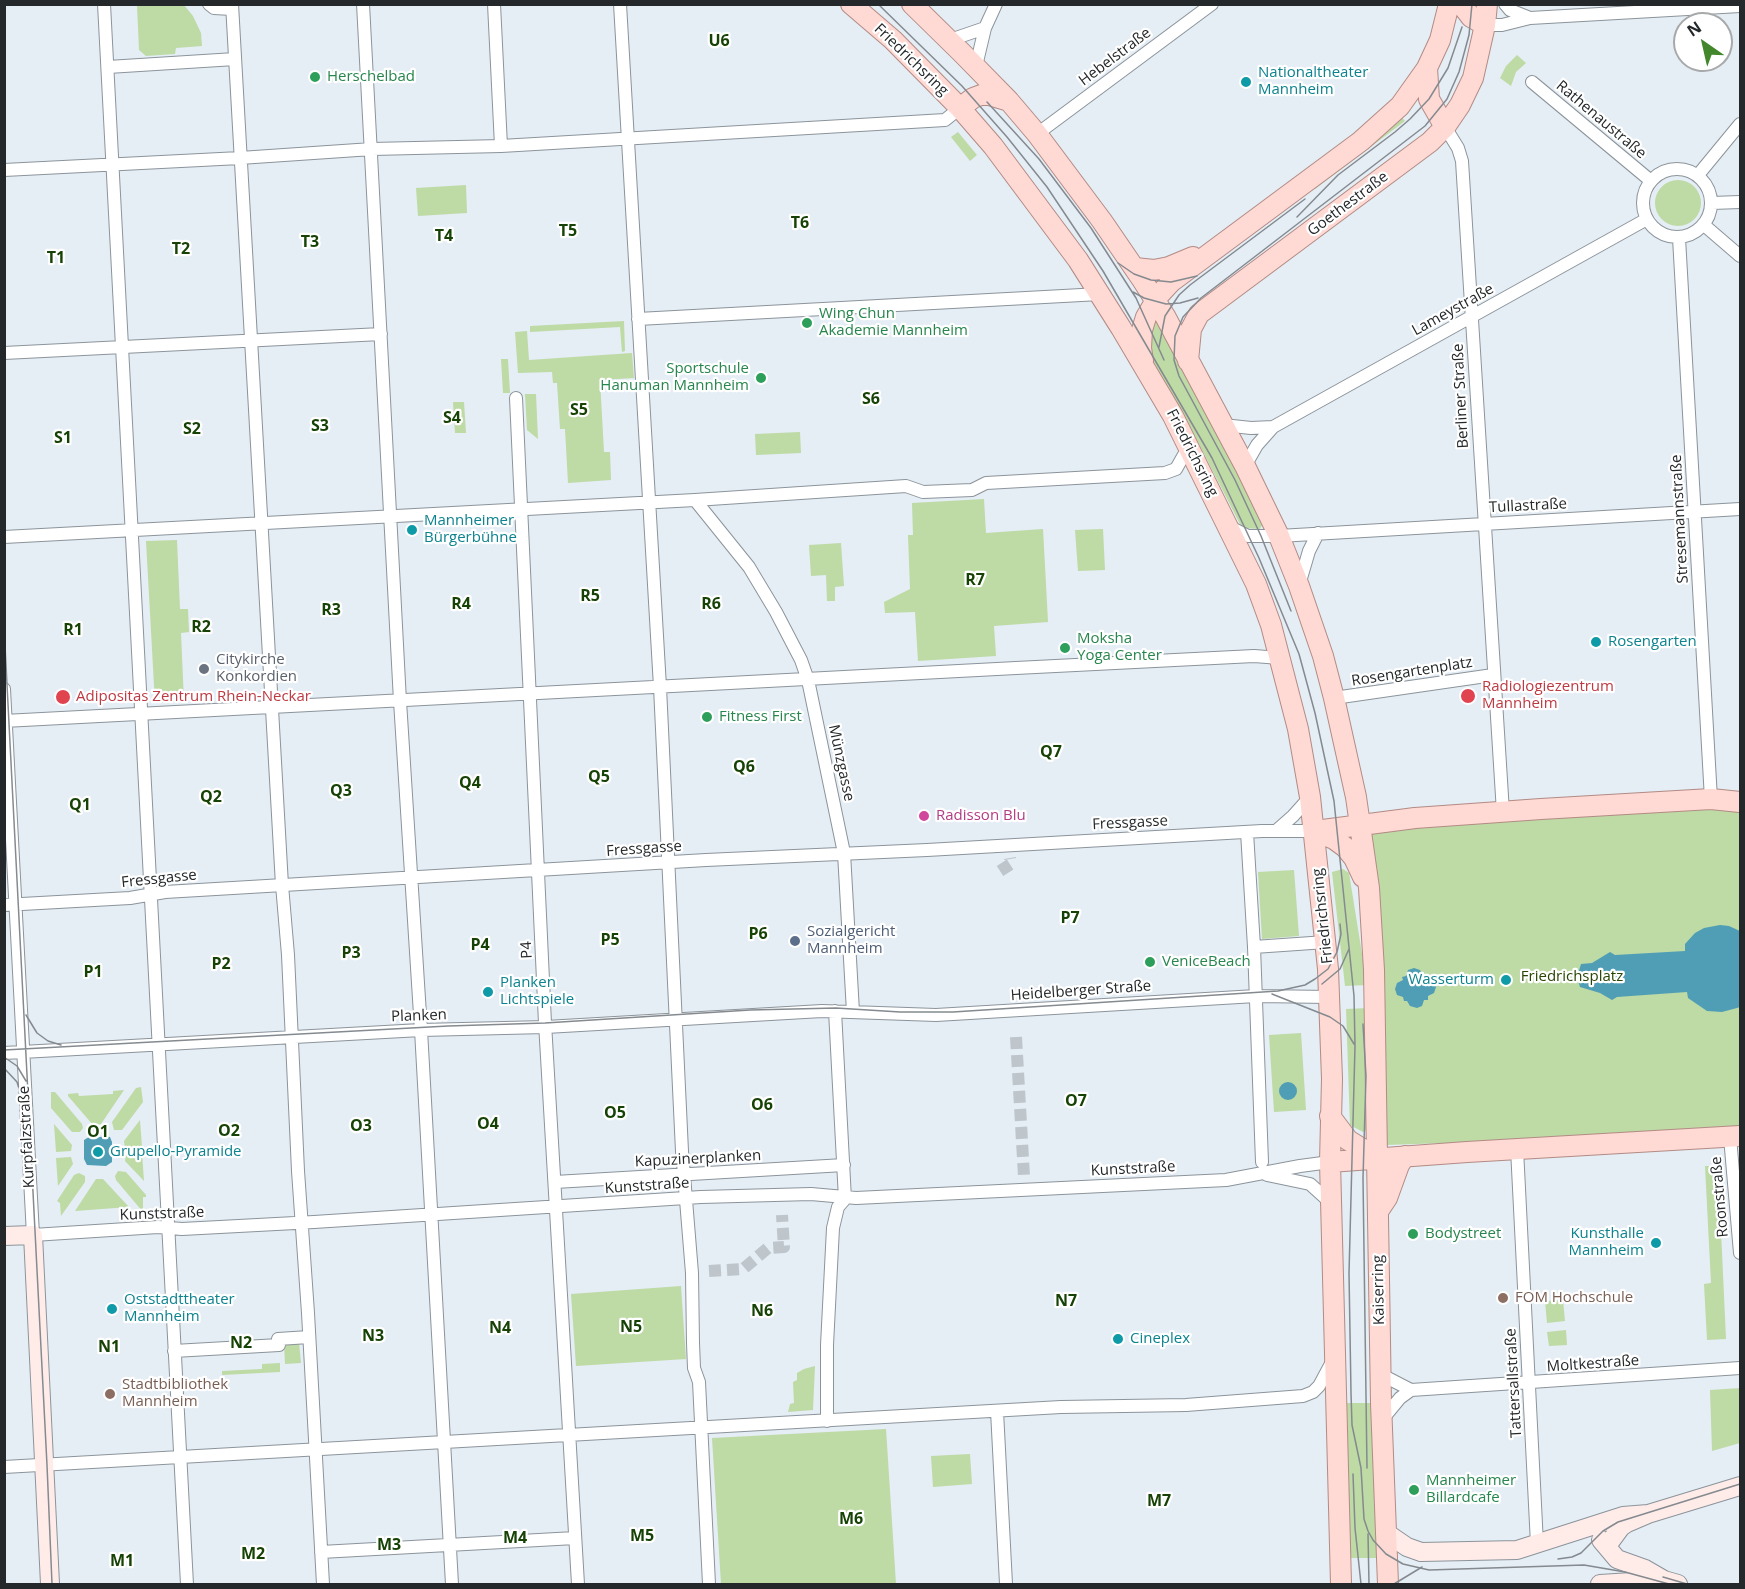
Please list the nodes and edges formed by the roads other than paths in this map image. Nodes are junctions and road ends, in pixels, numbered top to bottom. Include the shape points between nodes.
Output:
1 (104, 4) edge
2 (209, 4) edge
3 (363, 4) edge
4 (494, 4) edge
5 (620, 4) edge
6 (851, 4) edge
7 (912, 4) edge
8 (996, 4) edge
9 (1212, 4) edge
10 (1449, 4) edge
11 (1461, 4) edge
12 (1487, 4) edge
13 (1505, 4) edge
14 (1740, 6) edge
15 (232, 7) edge
16 (1530, 18) junction
17 (1485, 25) junction
18 (985, 28) junction
19 (950, 40) junction
20 (235, 59) junction
21 (976, 66) junction
22 (108, 67) junction
23 (1427, 68) junction
24 (1532, 82) dead end
25 (1009, 101) junction
26 (960, 108) junction
27 (1740, 124) edge
28 (1445, 127) junction
29 (1037, 134) junction
30 (627, 139) junction
31 (501, 146) junction
32 (372, 149) junction
33 (240, 158) junction
34 (113, 164) junction
35 (4, 170) edge
36 (1698, 175) junction
37 (1651, 181) junction
38 (1740, 202) edge
39 (1712, 203) junction
40 (1647, 219) junction
41 (1704, 225) junction
42 (1679, 238) junction
43 (1208, 255) junction
44 (1740, 256) edge
45 (1135, 268) junction
46 (1100, 294) junction
47 (1156, 300) junction
48 (1472, 317) junction
49 (638, 319) junction
50 (381, 334) junction
51 (251, 340) junction
52 (123, 347) junction
53 (4, 353) edge
54 (1188, 361) junction
55 (1143, 364) junction
56 (516, 398) dead end
57 (1223, 425) junction
58 (1273, 427) junction
59 (1189, 446) junction
60 (1245, 466) junction
61 (695, 500) junction
62 (649, 502) junction
63 (522, 508) junction
64 (1740, 508) edge
65 (1694, 511) junction
66 (390, 517) junction
67 (1483, 523) junction
68 (261, 524) junction
69 (1229, 526) junction
70 (132, 530) junction
71 (1318, 533) junction
72 (1279, 536) junction
73 (4, 537) edge
74 (1299, 586) junction
75 (1280, 657) junction
76 (1493, 675) junction
77 (808, 680) junction
78 (660, 687) junction
79 (4, 689) edge
80 (530, 693) junction
81 (1334, 699) junction
82 (400, 701) junction
83 (272, 706) junction
84 (142, 713) junction
85 (5, 721) edge
86 (1310, 797) junction
87 (1356, 797) junction
88 (1711, 800) junction
89 (1740, 802) edge
90 (1503, 812) junction
91 (1395, 820) junction
92 (1361, 825) junction
93 (1276, 831) junction
94 (1315, 831) junction
95 (1247, 832) junction
96 (1339, 842) junction
97 (844, 853) junction
98 (1317, 861) junction
99 (670, 863) junction
100 (538, 871) junction
101 (411, 878) junction
102 (1365, 881) junction
103 (282, 885) junction
104 (152, 893) junction
105 (10, 905) edge
106 (1326, 942) junction
107 (1254, 947) junction
108 (1256, 996) junction
109 (1330, 997) junction
110 (835, 1011) junction
111 (853, 1012) junction
112 (675, 1019) junction
113 (546, 1027) junction
114 (421, 1030) junction
115 (292, 1037) junction
116 (158, 1045) junction
117 (23, 1052) junction
118 (4, 1053) edge
119 (1330, 1116) junction
120 (1735, 1137) edge
121 (1517, 1149) junction
122 (1405, 1156) junction
123 (1377, 1158) junction
124 (1330, 1162) junction
125 (844, 1165) junction
126 (1263, 1168) junction
127 (684, 1174) junction
128 (555, 1182) junction
129 (686, 1198) junction
130 (845, 1199) junction
131 (1331, 1203) junction
132 (557, 1206) junction
133 (1378, 1212) junction
134 (430, 1215) junction
135 (302, 1223) junction
136 (168, 1228) junction
137 (33, 1235) junction
138 (4, 1236) edge
139 (1740, 1253) edge
140 (309, 1337) junction
141 (174, 1351) junction
142 (1336, 1353) junction
143 (1740, 1368) edge
144 (1380, 1374) junction
145 (1529, 1383) junction
146 (1411, 1390) junction
147 (997, 1411) junction
148 (827, 1421) junction
149 (1381, 1421) junction
150 (700, 1428) junction
151 (570, 1435) junction
152 (444, 1442) junction
153 (315, 1450) junction
154 (180, 1457) junction
155 (44, 1465) junction
156 (4, 1467) edge
157 (1740, 1486) edge
158 (1648, 1514) junction
159 (1589, 1528) junction
160 (1385, 1532) junction
161 (575, 1538) junction
162 (1537, 1544) junction
163 (450, 1545) junction
164 (1607, 1546) junction
165 (321, 1552) junction
166 (1671, 1582) edge
167 (50, 1584) edge
168 (187, 1584) edge
169 (323, 1584) edge
170 (452, 1584) edge
171 (578, 1584) edge
172 (709, 1584) edge
173 (1006, 1584) edge
174 (1341, 1584) edge
175 (1388, 1584) edge
176 (1600, 1584) edge

1 - 22 street
2 - 15 street via 214,8
3 - 32 street
4 - 31 street
5 - 30 street
6 - 26 main road, Friedrichsring
7 - 19 main road
8 - 18 street
9 - 29 street, Hebelstraße
10 - 23 main road via 1440,40
11 - 17 main road via 1471,17
12 - 17 main road, Goethestraße
13 - 16 street
14 - 16 street
15 - 20 street
16 - 17 street
17 - 28 main road, Goethestraße via 1473,78
18 - 19 street
18 - 21 street
19 - 21 main road
20 - 22 street
20 - 33 street
21 - 25 main road
22 - 34 street
23 - 28 main road via 1429,99
23 - 43 main road via 1400,106 1382,123
24 - 37 street, Rathenaustraße
25 - 26 main road via 981,95
25 - 29 main road
26 - 30 street via 945,120
26 - 46 main road, Friedrichsring via 1030,195
27 - 36 street
28 - 48 street, Berliner Straße via 1462,161
28 - 54 main road, Goethestraße via 1199,314 1191,329
29 - 45 main road
30 - 31 street
30 - 49 street
31 - 32 street
32 - 33 street
32 - 50 street
33 - 34 street
33 - 51 street
34 - 35 street
34 - 52 street
36 - 37 street via 1689,170 1668,169
36 - 39 street via 1711,193
37 - 40 street via 1643,199
38 - 39 street
39 - 41 street
40 - 42 street via 1660,233
40 - 48 street, Lameystraße
41 - 42 street
41 - 44 street
42 - 65 street, Stresemannstraße
43 - 45 main road via 1154,270
43 - 47 main road via 1171,282
45 - 47 main road
46 - 49 street
46 - 55 main road, Friedrichsring
47 - 54 main road
47 - 55 main road via 1141,335
48 - 58 street, Lameystraße
48 - 67 street, Berliner Straße
49 - 62 street
50 - 51 street
50 - 66 street
51 - 52 street
51 - 68 street
52 - 53 street
52 - 70 street
54 - 57 main road
55 - 59 main road, Friedrichsring
56 - 63 street, P4
57 - 58 street, Lameystraße
57 - 60 main road
58 - 60 street, Lameystraße
59 - 61 street via 1176,469 1166,473 986,483 972,490 923,492 906,486
59 - 69 main road, Friedrichsring
60 - 72 main road
61 - 62 street
61 - 77 street, Münzgasse via 749,567 776,612
62 - 63 street
62 - 78 street
63 - 66 street
63 - 80 street, P4
64 - 65 street, Tullastraße
65 - 67 street, Tullastraße
65 - 88 street, Stresemannstraße
66 - 68 street
66 - 82 street
67 - 71 street, Tullastraße
67 - 76 street, Rosengartenplatz
68 - 70 street
68 - 83 street
69 - 72 street, Tullastraße via 1248,537
69 - 75 main road, Friedrichsring via 1256,584
70 - 73 street
70 - 84 street
71 - 72 street, Tullastraße
71 - 74 street
72 - 74 main road
74 - 81 main road
75 - 77 street
75 - 86 main road, Friedrichsring
76 - 81 street, Rosengartenplatz
76 - 90 street, Rosengartenplatz
77 - 78 street
77 - 97 street, Münzgasse
78 - 80 street
78 - 99 street
79 - 85 street, Kurpfalzstraße
80 - 82 street
80 - 100 street, P4
81 - 87 main road
82 - 83 street
82 - 101 street
83 - 84 street
83 - 103 street
84 - 85 street
84 - 104 street
85 - 105 street, Kurpfalzstraße
86 - 93 street
86 - 94 main road, Friedrichsring
87 - 91 main road
87 - 92 main road
88 - 89 main road
88 - 90 main road
90 - 91 main road
91 - 92 main road
92 - 94 main road
92 - 96 main road
92 - 102 main road
93 - 94 street, Fressgasse
93 - 95 street, Fressgasse
94 - 96 main road
94 - 98 main road, Friedrichsring
95 - 97 street, Fressgasse
95 - 107 street
96 - 98 main road
96 - 102 main road via 1350,852
97 - 99 street, Fressgasse
97 - 111 street, Münzgasse
98 - 102 main road via 1341,859
98 - 106 main road, Friedrichsring
99 - 100 street, Fressgasse
99 - 112 street
100 - 101 street, Fressgasse
100 - 113 street, P4
101 - 103 street, Fressgasse
101 - 114 street
102 - 123 main road, Kaiserring via 1374,995
103 - 104 street, Fressgasse
103 - 115 street
104 - 105 street, Fressgasse via 130,898
104 - 116 street
105 - 117 street, Kurpfalzstraße
106 - 107 street
106 - 109 main road, Friedrichsring
107 - 108 street
108 - 109 street, Heidelberger Straße
108 - 111 street, Heidelberger Straße via 945,1015
108 - 126 street
109 - 119 main road
110 - 111 street, Heidelberger Straße
110 - 112 street, Planken
110 - 125 street
112 - 113 street, Planken
112 - 127 street
113 - 114 street, Planken
113 - 128 street, P4
114 - 115 street, Planken
114 - 134 street
115 - 116 street, Planken
115 - 135 street
116 - 117 street, Planken
116 - 136 street
117 - 118 street, Planken
117 - 137 street, Kurpfalzstraße
119 - 123 main road via 1348,1140
119 - 124 main road
120 - 121 main road
120 - 139 street, Roonstraße
121 - 122 main road
121 - 145 street, Tattersallstraße
122 - 123 main road
122 - 133 main road
123 - 124 main road
123 - 133 main road, Kaiserring
124 - 126 street, Kunststraße
124 - 131 main road
125 - 127 street, Kapuzinerplanken
125 - 130 street
126 - 130 street, Kunststraße via 1226,1180
126 - 131 street, Kunststraße via 1310,1184
127 - 128 street, Kapuzinerplanken
127 - 129 street
128 - 132 street, P4
129 - 130 street, Kunststraße via 811,1194
129 - 132 street, Kunststraße
129 - 150 street
130 - 148 street via 835,1216 830,1268
131 - 142 main road
132 - 134 street, Kunststraße
132 - 151 street, P4
133 - 144 main road, Kaiserring
134 - 135 street, Kunststraße
134 - 152 street
135 - 136 street, Kunststraße
135 - 140 street
136 - 137 street, Kunststraße
136 - 141 street
137 - 138 street
137 - 155 street, Kurpfalzstraße
140 - 141 street via 278,1339 279,1345
140 - 153 street
141 - 154 street
142 - 147 street via 1319,1386 1303,1396 1141,1407
142 - 174 main road
143 - 145 street, Moltkestraße
144 - 146 street
144 - 149 main road, Kaiserring
145 - 146 street, Moltkestraße
145 - 162 street, Tattersallstraße
146 - 149 street
147 - 148 street
147 - 173 street
148 - 150 street
149 - 160 main road, Kaiserring
150 - 151 street
150 - 172 street
151 - 152 street
151 - 161 street, P4
152 - 153 street
152 - 163 street
153 - 154 street
153 - 165 street
154 - 155 street
154 - 168 street
155 - 156 street
155 - 167 street, Kurpfalzstraße
157 - 158 street
158 - 159 street via 1623,1516
158 - 164 street via 1621,1527
159 - 162 street
159 - 164 street
160 - 162 street via 1421,1552 1517,1550
160 - 175 main road, Kaiserring
161 - 163 street
161 - 171 street, P4
163 - 165 street
163 - 170 street
164 - 166 street via 1617,1559
165 - 169 street
166 - 176 street

